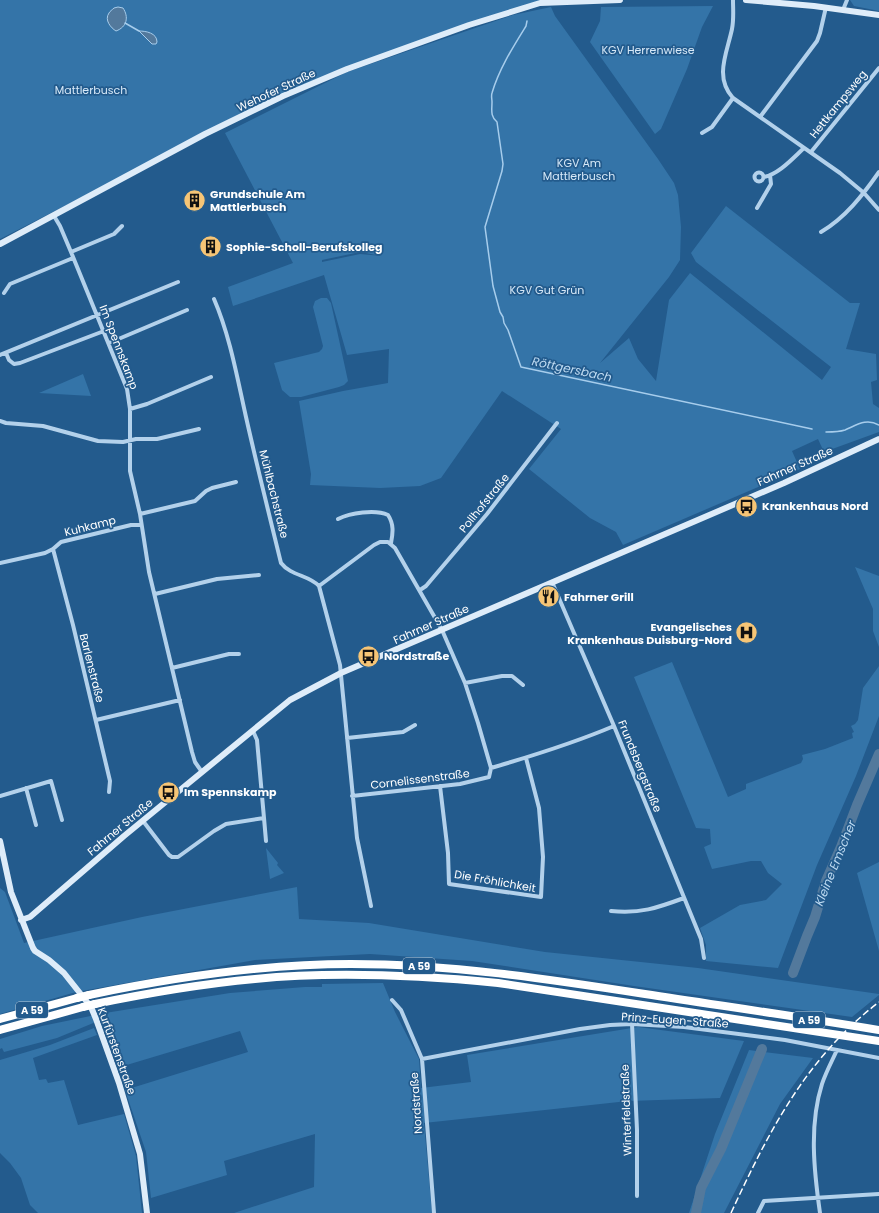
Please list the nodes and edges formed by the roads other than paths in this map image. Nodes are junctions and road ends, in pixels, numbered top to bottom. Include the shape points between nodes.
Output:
1 (620, 0) edge
2 (733, 0) edge
3 (746, 0) edge
4 (847, 0) edge
5 (578, 1) edge
6 (826, 7) junction
7 (843, 10) junction
8 (879, 16) edge
9 (879, 68) edge
10 (733, 98) junction
11 (760, 117) junction
12 (702, 133) dead end
13 (804, 148) junction
14 (811, 152) junction
15 (879, 172) edge
16 (770, 175) junction
17 (764, 177) dead end
18 (864, 194) junction
19 (758, 208) dead end
20 (879, 210) edge
21 (54, 216) junction
22 (122, 226) dead end
23 (821, 232) dead end
24 (0, 244) edge
25 (71, 252) junction
26 (73, 258) junction
27 (178, 282) dead end
28 (4, 293) dead end
29 (214, 299) dead end
30 (187, 310) dead end
31 (97, 315) junction
32 (104, 331) junction
33 (109, 343) junction
34 (6, 353) junction
35 (0, 355) edge
36 (211, 377) dead end
37 (130, 409) junction
38 (0, 421) edge
39 (557, 423) dead end
40 (199, 429) dead end
41 (879, 439) edge
42 (130, 441) junction
43 (236, 482) dead end
44 (140, 514) junction
45 (338, 519) dead end
46 (141, 525) junction
47 (391, 543) junction
48 (53, 549) junction
49 (0, 564) edge
50 (259, 575) dead end
51 (552, 582) junction
52 (319, 586) junction
53 (420, 590) junction
54 (155, 594) junction
55 (442, 630) junction
56 (239, 654) dead end
57 (172, 668) junction
58 (341, 673) junction
59 (465, 683) junction
60 (523, 686) dead end
61 (180, 700) junction
62 (96, 720) junction
63 (414, 725) dead end
64 (614, 726) junction
65 (253, 731) junction
66 (347, 738) junction
67 (526, 758) junction
68 (491, 768) junction
69 (202, 772) junction
70 (440, 786) junction
71 (26, 788) junction
72 (109, 792) dead end
73 (0, 796) edge
74 (352, 796) junction
75 (264, 818) junction
76 (62, 820) dead end
77 (143, 822) junction
78 (36, 825) dead end
79 (266, 840) dead end
80 (0, 841) edge
81 (1, 858) edge
82 (684, 898) junction
83 (371, 906) dead end
84 (611, 911) dead end
85 (21, 920) junction
86 (704, 958) dead end
87 (392, 1000) dead end
88 (54, 1015) junction
89 (0, 1019) edge
90 (632, 1024) junction
91 (0, 1030) edge
92 (876, 1030) edge
93 (0, 1036) edge
94 (879, 1042) edge
95 (837, 1050) junction
96 (879, 1058) edge
97 (422, 1059) junction
98 (879, 1194) edge
99 (637, 1196) dead end
100 (818, 1197) junction
101 (147, 1213) edge
102 (434, 1213) edge
103 (758, 1213) edge
104 (820, 1213) edge

1 - 5 street, Wehofer Straße
2 - 10 street via 732,26 722,68 723,82
3 - 6 street
4 - 7 street
5 - 21 street, Wehofer Straße via 540,3 509,12 395,51 282,96 205,134
6 - 7 street
6 - 11 street via 816,41
7 - 8 street
9 - 14 street, Hettkampsweg
10 - 11 street
10 - 12 street via 712,127
11 - 13 street
13 - 14 street
13 - 16 street
14 - 18 street
15 - 18 street
16 - 17 street
16 - 19 street via 771,184
18 - 20 street
18 - 23 street via 832,226
21 - 24 street, Wehofer Straße
21 - 25 street, Im Spennskamp
22 - 25 street via 114,234
25 - 26 street, Im Spennskamp
26 - 28 street via 10,284
26 - 31 street, Im Spennskamp
27 - 31 street
29 - 52 street, Mühlbachstraße via 231,349 282,563 289,570
30 - 33 street
31 - 32 street, Im Spennskamp
31 - 34 street
32 - 33 street, Im Spennskamp
32 - 34 street via 20,363 14,364
33 - 37 street, Im Spennskamp via 127,389
34 - 35 street
36 - 37 street
37 - 42 street, Im Spennskamp
38 - 42 street via 6,424 43,426 98,441
39 - 53 street, Pollhofstraße via 487,514
40 - 42 street via 162,438 136,438
41 - 51 street, Fahrner Straße via 784,483
42 - 44 street, Im Spennskamp via 130,471
43 - 44 street via 212,488 195,501
44 - 46 street, Im Spennskamp
45 - 47 street via 356,513 383,512 390,519 393,534
46 - 48 street, Kuhkamp via 61,542
46 - 54 street, Im Spennskamp
47 - 52 street via 384,541 374,545
47 - 53 street
48 - 49 street, Kuhkamp
48 - 62 street, Barlenstraße
50 - 54 street via 217,579
51 - 55 street, Fahrner Straße
51 - 64 street, Frundsbergstraße
52 - 58 street
53 - 55 street
54 - 57 street, Im Spennskamp
55 - 58 street, Fahrner Straße
55 - 59 street
56 - 57 street via 229,654
57 - 61 street, Im Spennskamp
58 - 65 street, Fahrner Straße via 290,700
58 - 66 street
59 - 60 street via 512,676
59 - 68 street
61 - 62 street
61 - 69 street, Im Spennskamp via 195,762
62 - 72 street, Barlenstraße via 110,781
63 - 66 street via 404,732
64 - 67 street
64 - 82 street, Frundsbergstraße
65 - 69 street, Fahrner Straße
65 - 75 street via 257,740
66 - 74 street
67 - 68 street
67 - 70 street, Die Fröhlichkeit via 540,814 543,858 541,898 449,884
68 - 70 street, Cornelissenstraße via 489,777
69 - 77 street, Fahrner Straße
70 - 74 street, Cornelissenstraße
71 - 73 street
71 - 76 street via 51,781
71 - 78 street
74 - 83 street via 356,838
75 - 77 street via 226,824 178,857 169,855
75 - 79 street
77 - 85 street, Fahrner Straße via 30,917
80 - 81 street, Kurfürstenstraße
81 - 85 street, Kurfürstenstraße
82 - 84 street via 657,908 628,913
82 - 86 street, Frundsbergstraße via 702,939
85 - 101 street, Kurfürstenstraße via 32,948 64,973 91,1007 119,1083 140,1154
87 - 97 street, Nordstraße via 401,1010
88 - 91 highway, A 59
88 - 93 highway via 30,1027
88 - 94 highway, A 59, bridge via 149,993 202,985 350,974 399,975 513,985
89 - 92 highway, A 59, bridge via 89,995 148,983 255,968 350,964 499,973
90 - 95 street, Prinz-Eugen-Straße via 760,1036
90 - 97 street, Prinz-Eugen-Straße via 610,1024
90 - 99 street, Winterfeldstraße
95 - 96 street, Prinz-Eugen-Straße
95 - 100 street via 822,1086 817,1106 814,1171
97 - 102 street, Nordstraße
98 - 100 street
100 - 103 street via 764,1201
100 - 104 street

